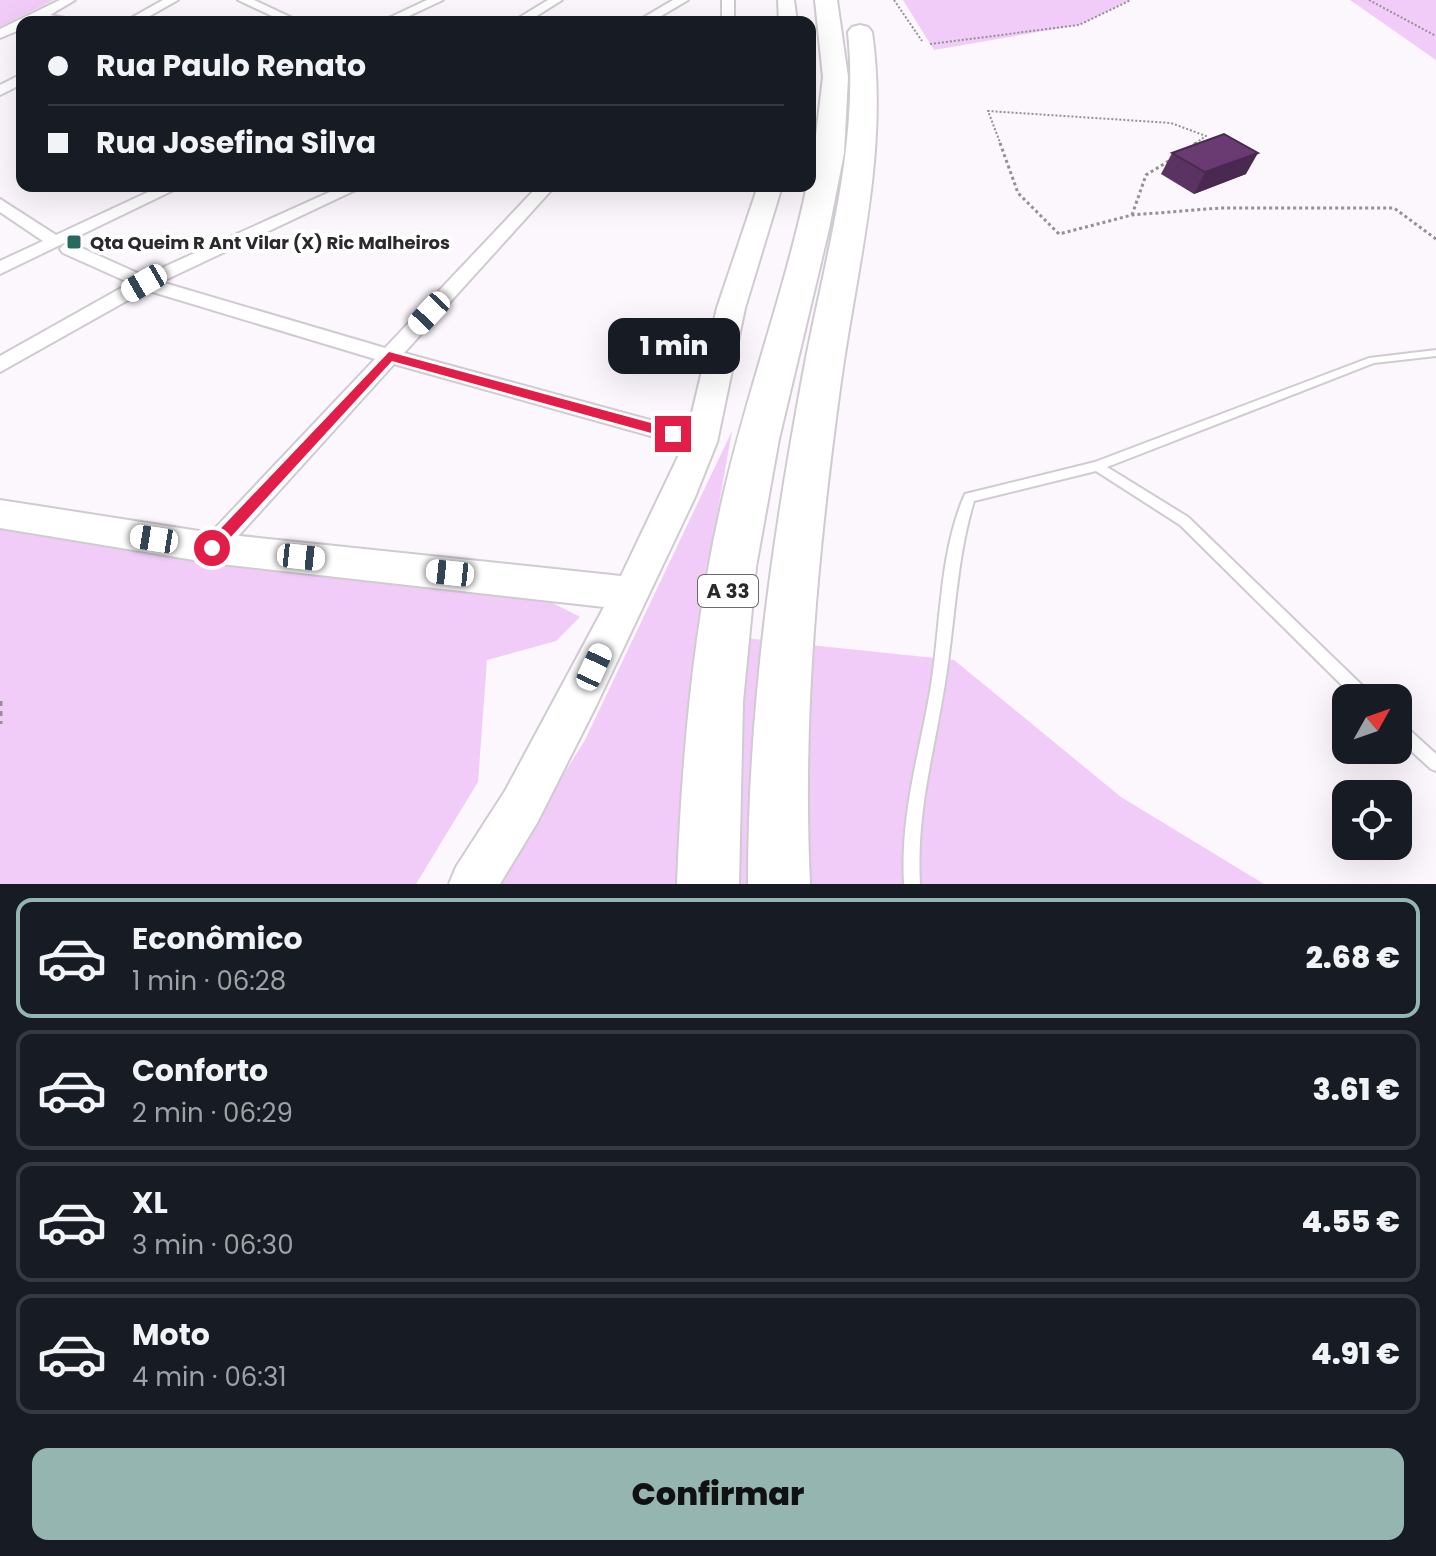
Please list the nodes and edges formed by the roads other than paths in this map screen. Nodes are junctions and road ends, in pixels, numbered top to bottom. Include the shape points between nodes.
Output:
1 (69, 0) edge
2 (172, 0) edge
3 (244, 0) edge
4 (556, 0) edge
5 (682, 0) edge
6 (817, 0) edge
7 (826, 0) edge
8 (851, 0) edge
9 (427, 1) edge
10 (39, 16) edge
11 (141, 16) edge
12 (281, 16) edge
13 (398, 16) edge
14 (528, 16) edge
15 (653, 16) edge
16 (836, 61) junction
17 (163, 192) edge
18 (343, 192) edge
19 (541, 192) edge
20 (768, 192) edge
21 (0, 204) edge
22 (62, 246) junction
23 (0, 268) edge
24 (144, 283) junction
25 (811, 319) junction
26 (1436, 353) edge
27 (389, 356) junction
28 (0, 365) edge
29 (701, 442) junction
30 (1097, 466) junction
31 (0, 514) edge
32 (212, 548) junction
33 (629, 593) junction
34 (1351, 684) edge
35 (1412, 742) edge
36 (1436, 764) edge
37 (473, 884) edge
38 (708, 884) edge
39 (779, 884) edge
40 (912, 884) edge

1 - 10 street
2 - 11 street
3 - 12 street
4 - 14 street
5 - 15 street
6 - 16 highway
7 - 16 highway, A 33
8 - 25 highway, A 33 via 863,47 867,114 858,189
9 - 13 street
16 - 25 highway, A 33
17 - 22 street
18 - 24 street
19 - 27 street
20 - 29 street via 731,308
21 - 22 street
22 - 23 street
22 - 24 street
24 - 27 street
24 - 28 street
25 - 38 highway, A 33 via 759,431 740,522 718,653
25 - 39 highway, A 33 via 778,752
26 - 30 lane via 1373,360
27 - 29 street
27 - 32 street
29 - 33 street
30 - 34 lane via 1184,521
30 - 40 lane via 969,497 956,535 938,684 918,781 909,851
31 - 32 street
32 - 33 street
33 - 37 street via 541,769
35 - 36 lane

